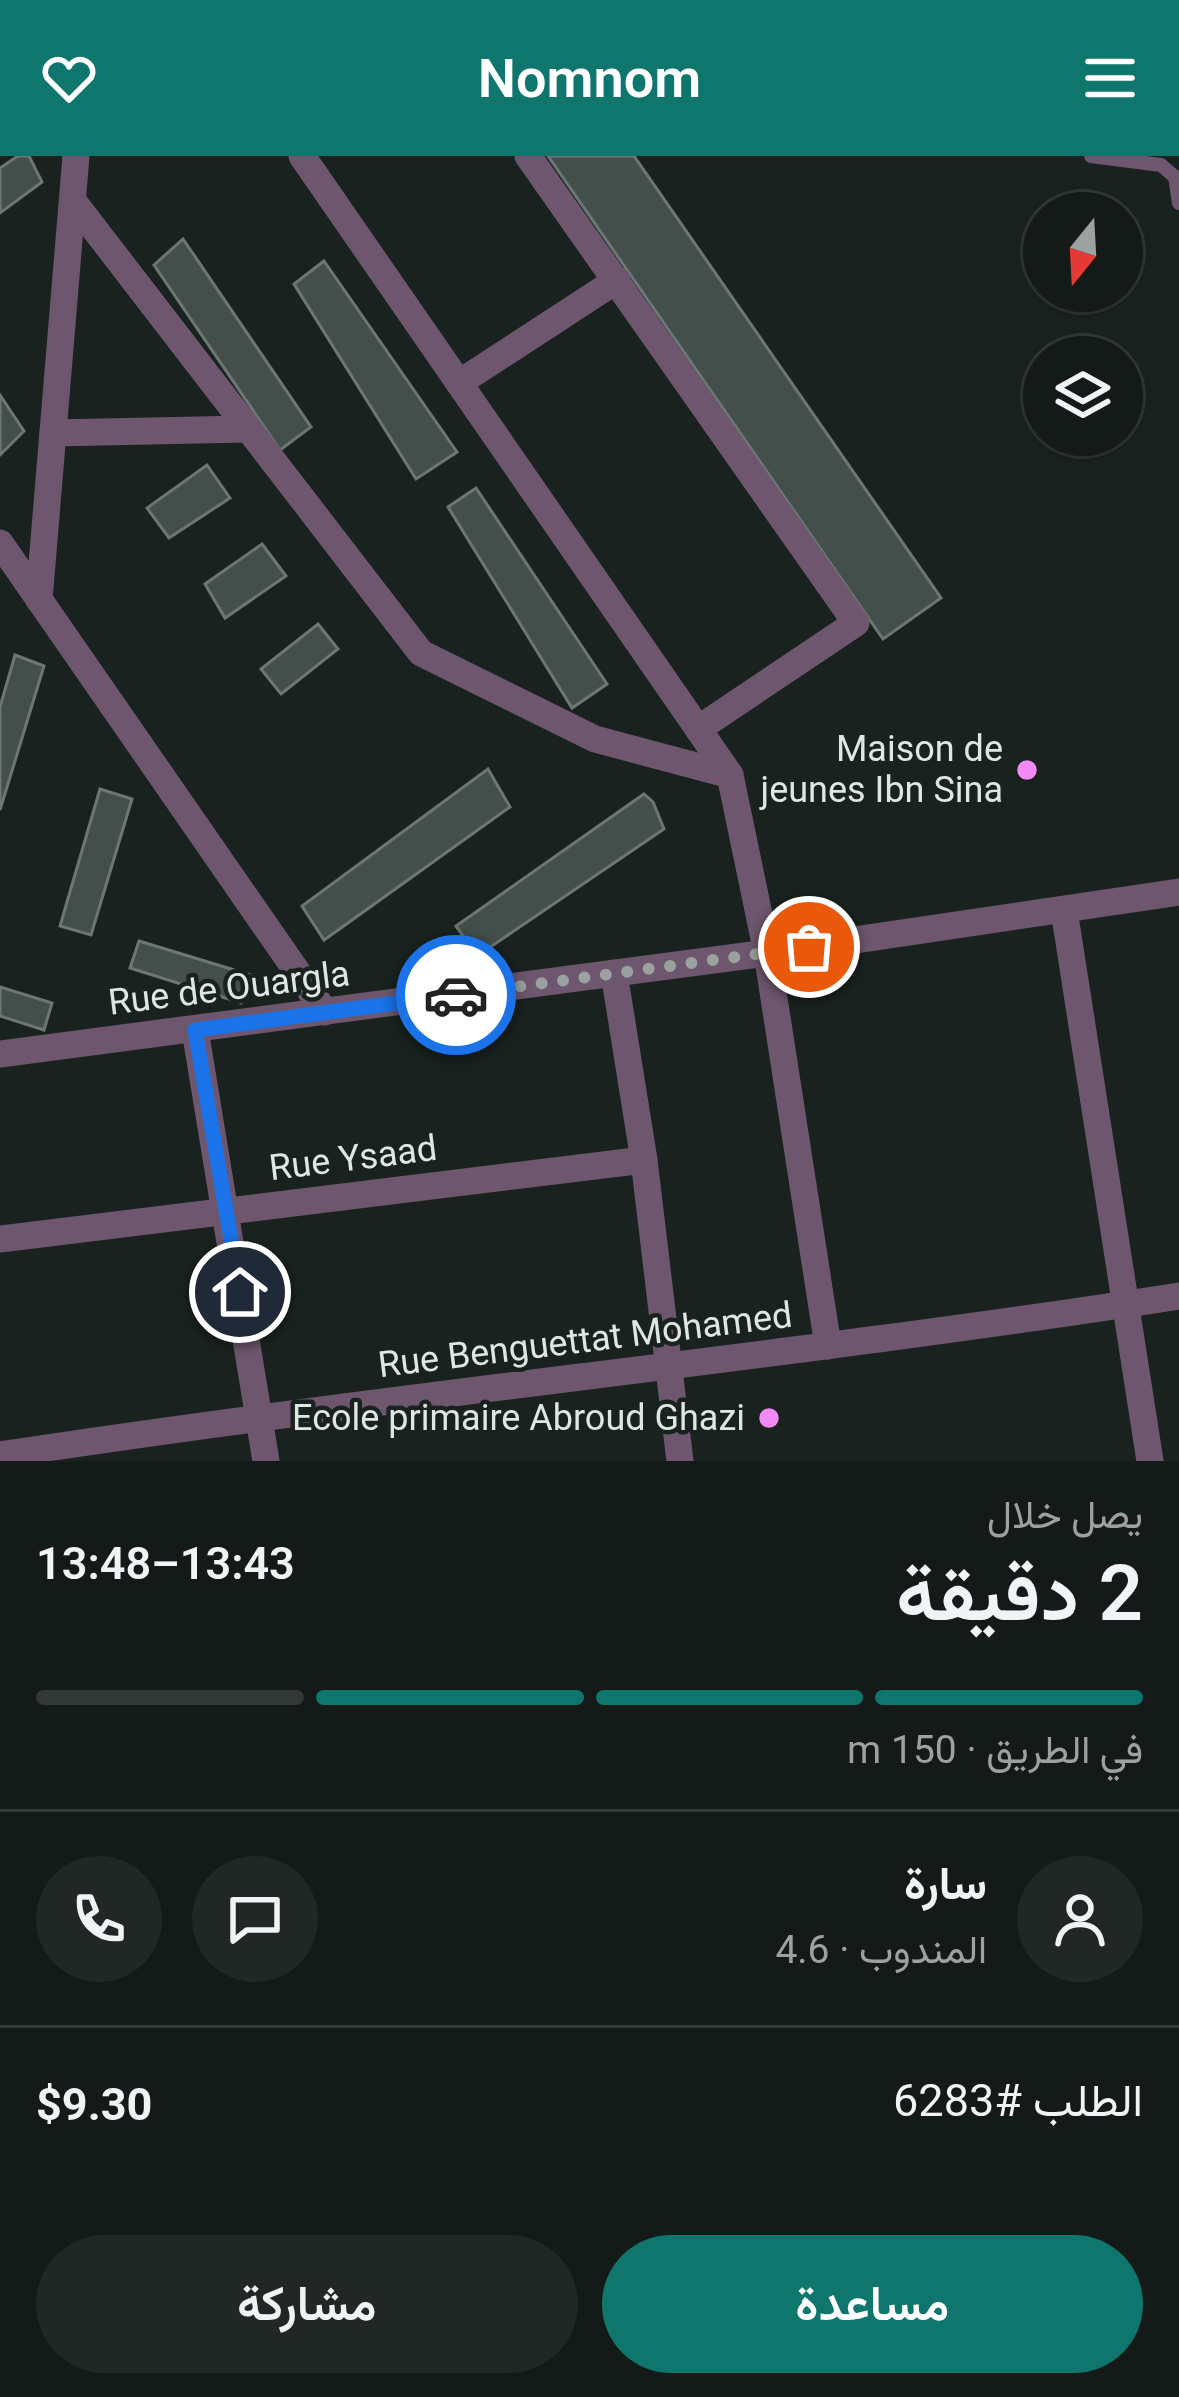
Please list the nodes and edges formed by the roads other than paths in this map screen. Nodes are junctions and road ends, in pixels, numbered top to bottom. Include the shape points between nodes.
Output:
1 (76, 156) edge
2 (302, 156) edge
3 (528, 156) edge
4 (1091, 156) edge
5 (73, 201) junction
6 (1179, 203) edge
7 (617, 280) junction
8 (459, 383) junction
9 (247, 429) junction
10 (53, 433) junction
11 (0, 543) edge
12 (39, 600) junction
13 (698, 729) junction
14 (730, 775) junction
15 (1179, 892) edge
16 (1064, 910) junction
17 (767, 953) junction
18 (614, 973) junction
19 (325, 1012) junction
20 (195, 1030) junction
21 (0, 1054) edge
22 (644, 1160) junction
23 (227, 1210) junction
24 (0, 1239) edge
25 (1179, 1296) edge
26 (1126, 1304) junction
27 (828, 1346) junction
28 (668, 1368) junction
29 (260, 1415) junction
30 (0, 1455) edge
31 (266, 1461) edge
32 (680, 1461) edge
33 (1150, 1461) edge

1 - 5 street
2 - 8 street
3 - 7 street
4 - 6 lane via 1161,165 1175,177
5 - 9 street
5 - 10 street
7 - 8 street
7 - 13 street via 856,622
8 - 13 street
9 - 10 street
9 - 14 street via 421,653 595,739
10 - 12 street
11 - 12 street
12 - 19 street
13 - 14 street
14 - 17 street
15 - 16 street, Rue de Ouargla
16 - 17 street, Rue de Ouargla
16 - 26 street
17 - 18 street, Rue de Ouargla
17 - 27 street
18 - 19 street, Rue de Ouargla
18 - 22 street
19 - 20 street, Rue de Ouargla
20 - 21 street, Rue de Ouargla
20 - 23 street
22 - 23 street, Rue Ysaad
22 - 28 street
23 - 24 street, Rue Ysaad
23 - 29 street
25 - 26 street, Rue Benguettat Mohamed
26 - 27 street, Rue Benguettat Mohamed
26 - 33 street
27 - 28 street, Rue Benguettat Mohamed
28 - 29 street, Rue Benguettat Mohamed
28 - 32 street
29 - 30 street, Rue Benguettat Mohamed
29 - 31 street

